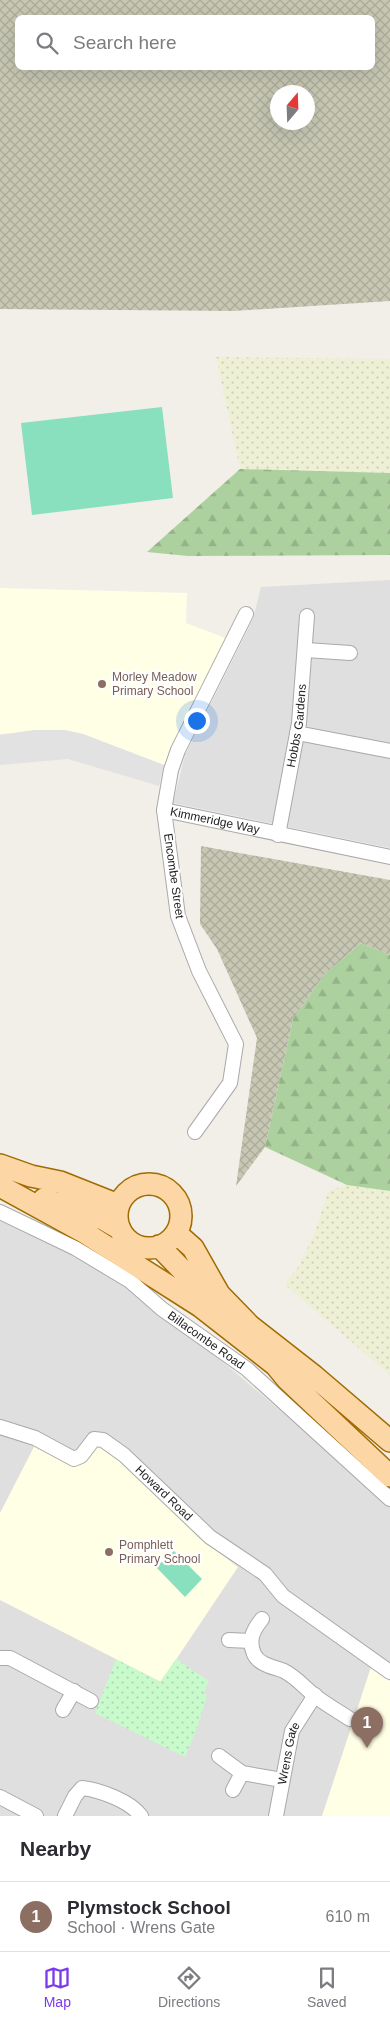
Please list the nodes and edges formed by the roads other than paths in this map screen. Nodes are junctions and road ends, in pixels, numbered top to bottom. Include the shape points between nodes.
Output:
1 (246, 614) dead end
2 (307, 616) dead end
3 (306, 650) junction
4 (350, 654) dead end
5 (298, 733) junction
6 (390, 751) edge
7 (164, 810) junction
8 (273, 834) junction
9 (390, 857) edge
10 (195, 1132) dead end
11 (0, 1165) edge
12 (0, 1185) edge
13 (120, 1202) junction
14 (0, 1212) edge
15 (120, 1229) junction
16 (176, 1233) junction
17 (159, 1246) junction
18 (278, 1367) junction
19 (0, 1427) edge
20 (389, 1440) edge
21 (390, 1476) edge
22 (390, 1499) edge
23 (262, 1619) dead end
24 (229, 1640) dead end
25 (251, 1641) junction
26 (0, 1658) edge
27 (390, 1672) edge
28 (74, 1691) junction
29 (314, 1696) junction
30 (91, 1701) dead end
31 (63, 1710) dead end
32 (350, 1719) dead end
33 (219, 1756) dead end
34 (242, 1772) junction
35 (282, 1780) junction
36 (233, 1790) dead end
37 (0, 1797) edge
38 (36, 1816) edge
39 (65, 1816) edge
40 (140, 1816) edge
41 (276, 1816) edge

1 - 7 street, Encombe Street via 178,750
2 - 3 street, Hobbs Gardens
3 - 4 street
3 - 5 street, Hobbs Gardens
5 - 6 street
5 - 8 street, Hobbs Gardens
7 - 8 street, Kimmeridge Way
7 - 10 street, Encombe Street via 178,916 199,972 236,1044 230,1083
8 - 9 street, Kimmeridge Way
11 - 13 main road via 60,1182 113,1203
12 - 15 main road, Billacombe Road via 103,1218
12 - 18 main road, Billacombe Road via 82,1231 200,1306
13 - 15 main road via 117,1212
13 - 16 main road via 126,1193 139,1186 154,1184 164,1188 178,1203 180,1213
14 - 22 street, Billacombe Road via 74,1248 130,1281 162,1309 246,1369
15 - 17 main road, Billacombe Road via 129,1241 138,1246
16 - 17 main road
16 - 20 main road via 193,1248 219,1294 250,1326
17 - 18 main road, Billacombe Road
18 - 21 main road, Billacombe Road
19 - 27 street, Howard Road via 35,1438 74,1459 81,1456 94,1439 103,1440 124,1455 210,1537 265,1574 283,1596
23 - 25 street via 253,1630
24 - 25 street
25 - 29 street via 255,1656 285,1672
26 - 28 street via 10,1658
28 - 30 street
28 - 31 street
29 - 32 street
29 - 35 street, Wrens Gate via 292,1731
33 - 34 street
34 - 35 street
34 - 36 street
35 - 41 street, Wrens Gate
37 - 38 street
39 - 40 street via 74,1796 82,1788 94,1789 134,1808

